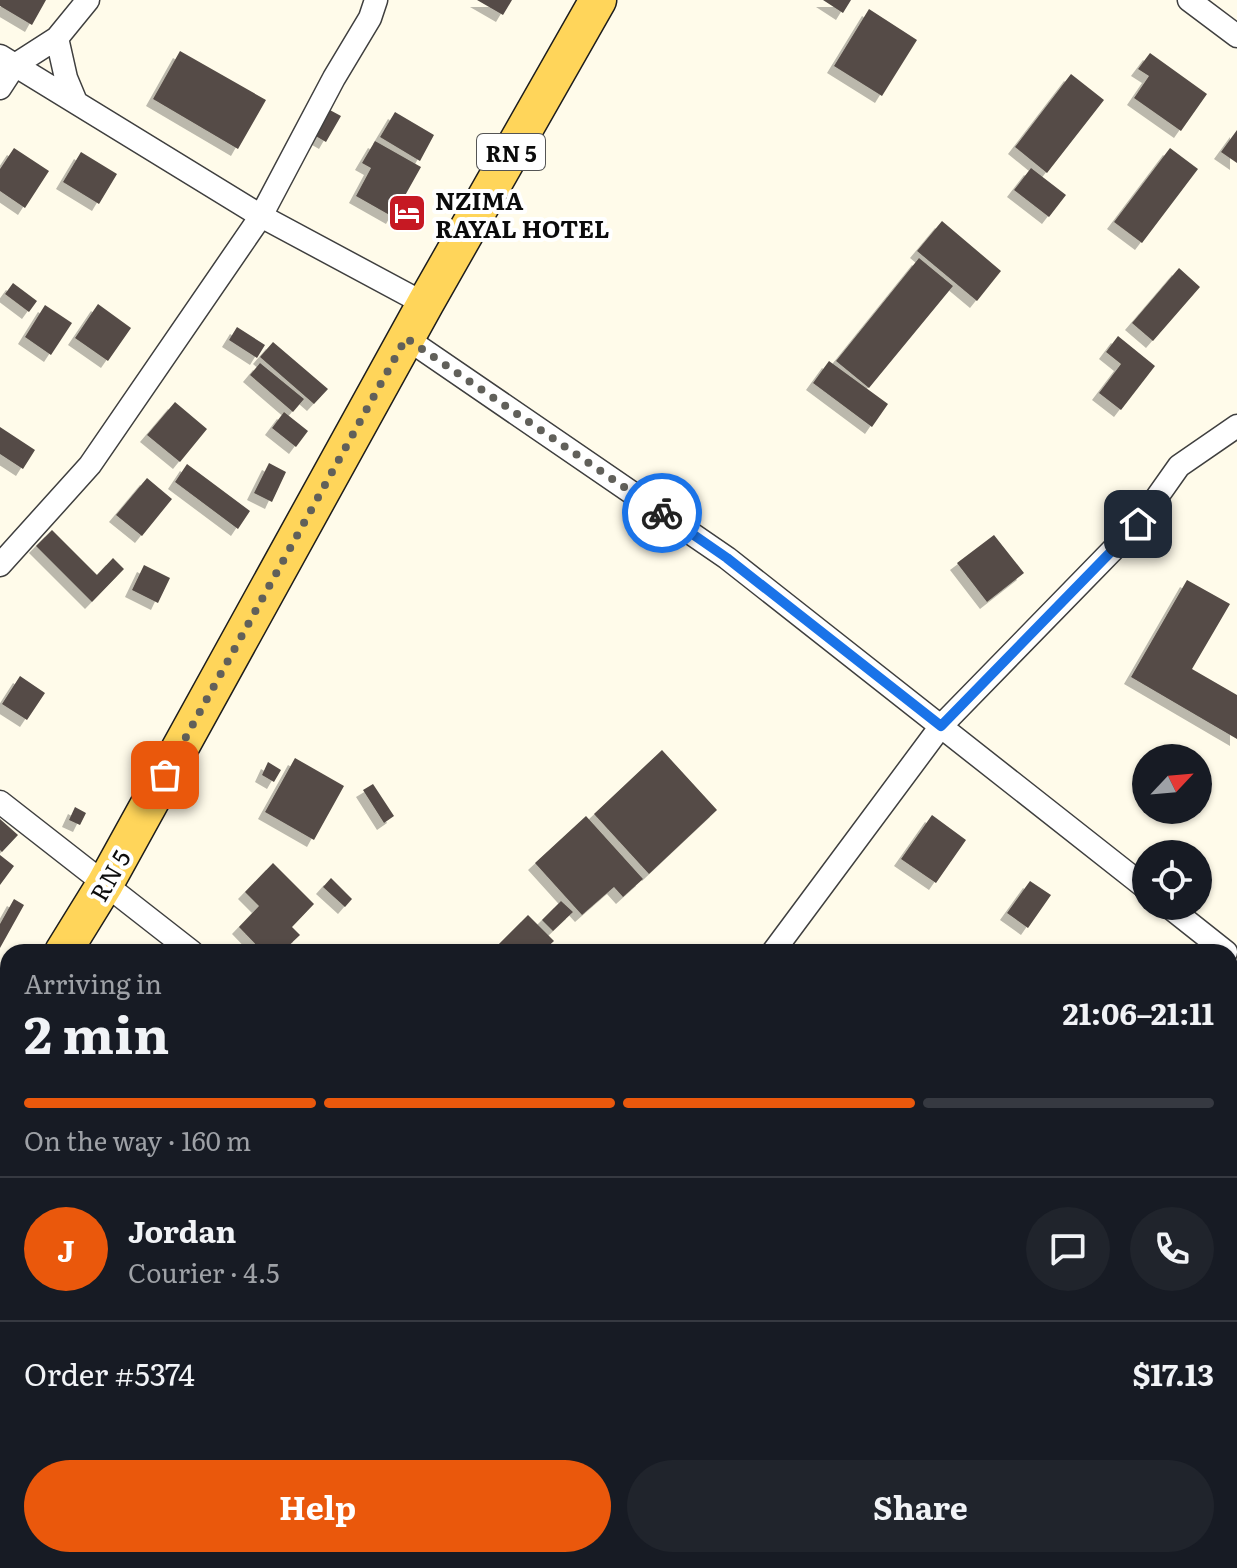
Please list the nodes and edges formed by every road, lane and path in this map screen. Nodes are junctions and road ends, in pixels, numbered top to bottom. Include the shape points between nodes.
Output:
1 (88, 0) edge
2 (376, 0) edge
3 (598, 0) edge
4 (1189, 0) edge
5 (1237, 36) edge
6 (57, 38) junction
7 (7, 60) edge
8 (0, 88) edge
9 (76, 102) junction
10 (261, 216) junction
11 (425, 304) junction
12 (406, 338) junction
13 (1237, 426) edge
14 (0, 565) edge
15 (941, 726) junction
16 (0, 802) edge
17 (1132, 877) edge
18 (105, 884) junction
19 (1186, 920) edge
20 (68, 944) edge
21 (182, 944) edge
22 (779, 944) edge
23 (1216, 944) edge

1 - 6 street
2 - 10 street
3 - 11 main road, RN 5 / RN 5
4 - 5 street
6 - 7 street
6 - 9 street
7 - 8 street
7 - 9 street
9 - 10 street
10 - 11 street
10 - 14 street via 90,465
11 - 12 main road, RN 5 / RN 5
12 - 15 street via 727,558
12 - 18 main road, RN 5 / RN 5
13 - 15 street via 1179,466 1138,524
15 - 17 street
15 - 22 street
16 - 18 street
18 - 20 main road, RN 5 / RN 5
18 - 21 street
19 - 23 street

